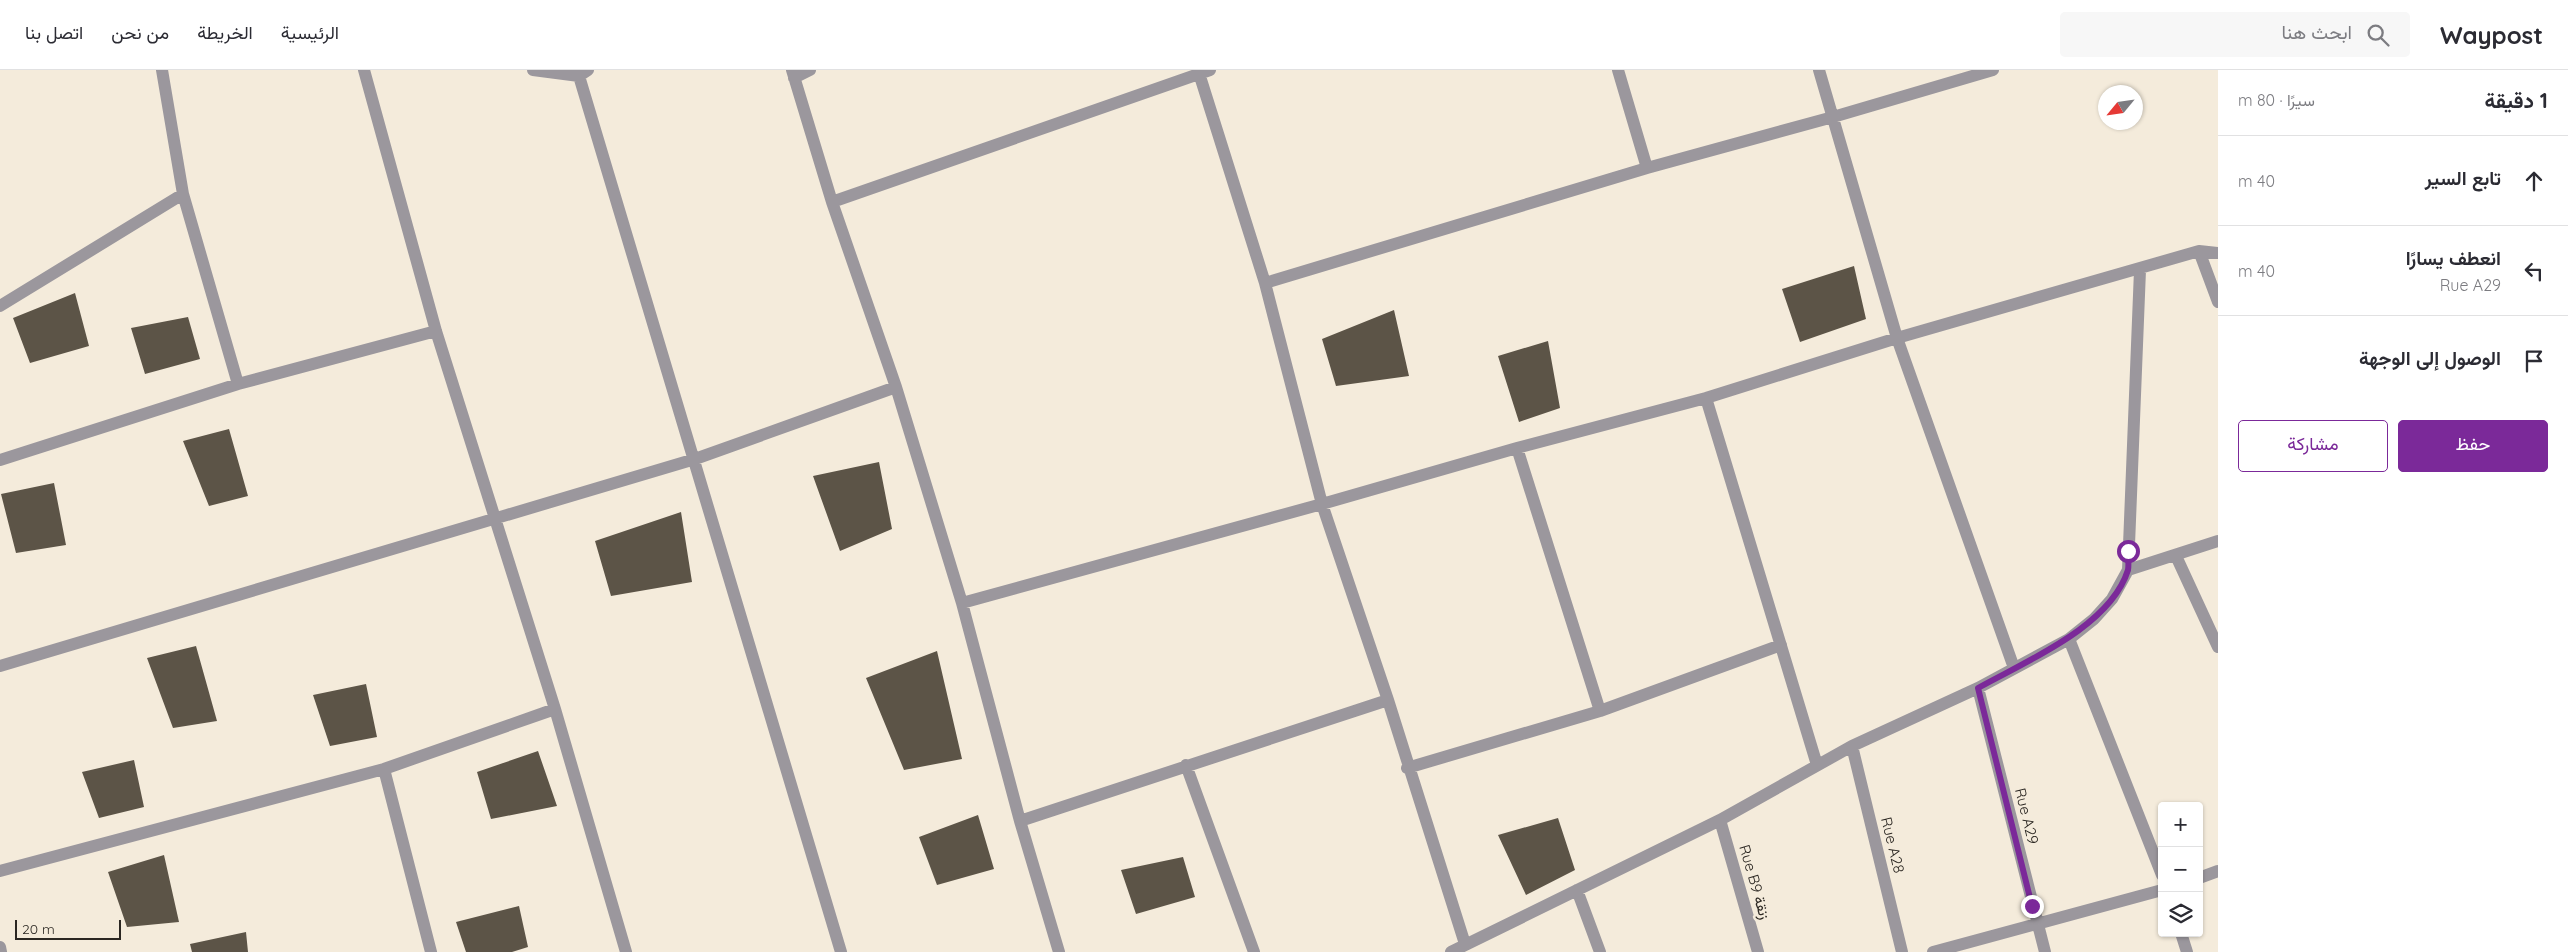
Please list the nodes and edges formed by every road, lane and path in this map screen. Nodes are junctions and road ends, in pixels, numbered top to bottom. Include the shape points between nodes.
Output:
1 (162, 70) edge
2 (364, 70) edge
3 (533, 70) edge
4 (810, 70) edge
5 (1618, 70) edge
6 (1819, 70) edge
7 (1993, 70) edge
8 (1202, 71) edge
9 (583, 73) edge
10 (793, 74) edge
11 (1833, 118) junction
12 (1647, 168) junction
13 (183, 194) junction
14 (832, 202) junction
15 (2199, 251) junction
16 (2218, 253) edge
17 (2140, 270) junction
18 (1265, 283) junction
19 (2218, 302) edge
20 (0, 306) edge
21 (436, 331) junction
22 (1897, 338) junction
23 (238, 384) junction
24 (896, 388) junction
25 (1706, 398) junction
26 (1517, 448) junction
27 (695, 459) junction
28 (0, 460) edge
29 (1322, 504) junction
30 (493, 519) junction
31 (2218, 541) edge
32 (2176, 556) junction
33 (2128, 570) junction
34 (962, 603) junction
35 (2069, 639) junction
36 (1781, 644) junction
37 (2218, 648) edge
38 (0, 666) edge
39 (2014, 668) junction
40 (1978, 688) junction
41 (1388, 700) junction
42 (555, 709) junction
43 (1600, 711) junction
44 (1852, 746) junction
45 (1817, 765) junction
46 (1186, 766) junction
47 (1407, 768) junction
48 (384, 769) junction
49 (1720, 820) junction
50 (1020, 821) junction
51 (2158, 865) edge
52 (0, 871) edge
53 (2218, 871) edge
54 (2203, 877) edge
55 (1577, 890) junction
56 (2158, 891) edge
57 (2037, 924) junction
58 (2182, 937) edge
59 (1465, 944) junction
60 (0, 948) edge
61 (1, 952) edge
62 (430, 952) edge
63 (626, 952) edge
64 (841, 952) edge
65 (1059, 952) edge
66 (1254, 952) edge
67 (1451, 952) edge
68 (1600, 952) edge
69 (1758, 952) edge
70 (1902, 952) edge
71 (1933, 952) edge
72 (2045, 952) edge
73 (2187, 952) edge

1 - 13 street
2 - 21 street
3 - 9 street
4 - 10 street
5 - 12 street
6 - 11 street
7 - 11 street
8 - 14 street
8 - 18 street
9 - 27 street
10 - 14 street
11 - 12 street
11 - 22 street
12 - 18 street
13 - 20 street
13 - 23 street
14 - 24 street
15 - 16 street
15 - 17 street
15 - 19 street
17 - 22 street
17 - 33 street
18 - 29 street
21 - 23 street
21 - 30 street
22 - 25 street
22 - 39 street
23 - 28 street
24 - 27 street
24 - 34 street
25 - 26 street
25 - 36 street
26 - 29 street
26 - 43 street
27 - 30 street
27 - 64 street
29 - 34 street
29 - 41 street
30 - 38 street
30 - 42 street
31 - 32 street
32 - 33 street
32 - 37 street
33 - 35 street via 2112,599
34 - 50 street
35 - 39 street
35 - 51 street
36 - 43 street
36 - 45 street
39 - 40 street
40 - 44 street
40 - 57 street, Rue A29
41 - 46 street
41 - 47 street
42 - 48 street
42 - 63 street
43 - 47 street
44 - 45 street
44 - 70 street, Rue A28
45 - 49 street
46 - 50 street
46 - 66 street
47 - 59 street
48 - 52 street
48 - 62 street
49 - 55 street
49 - 69 street, Rue B9 زنقة
50 - 65 street
53 - 54 street
55 - 59 street
55 - 68 street
56 - 57 street
57 - 71 street
57 - 72 street, Rue A29
58 - 73 street
59 - 67 street
60 - 61 street

